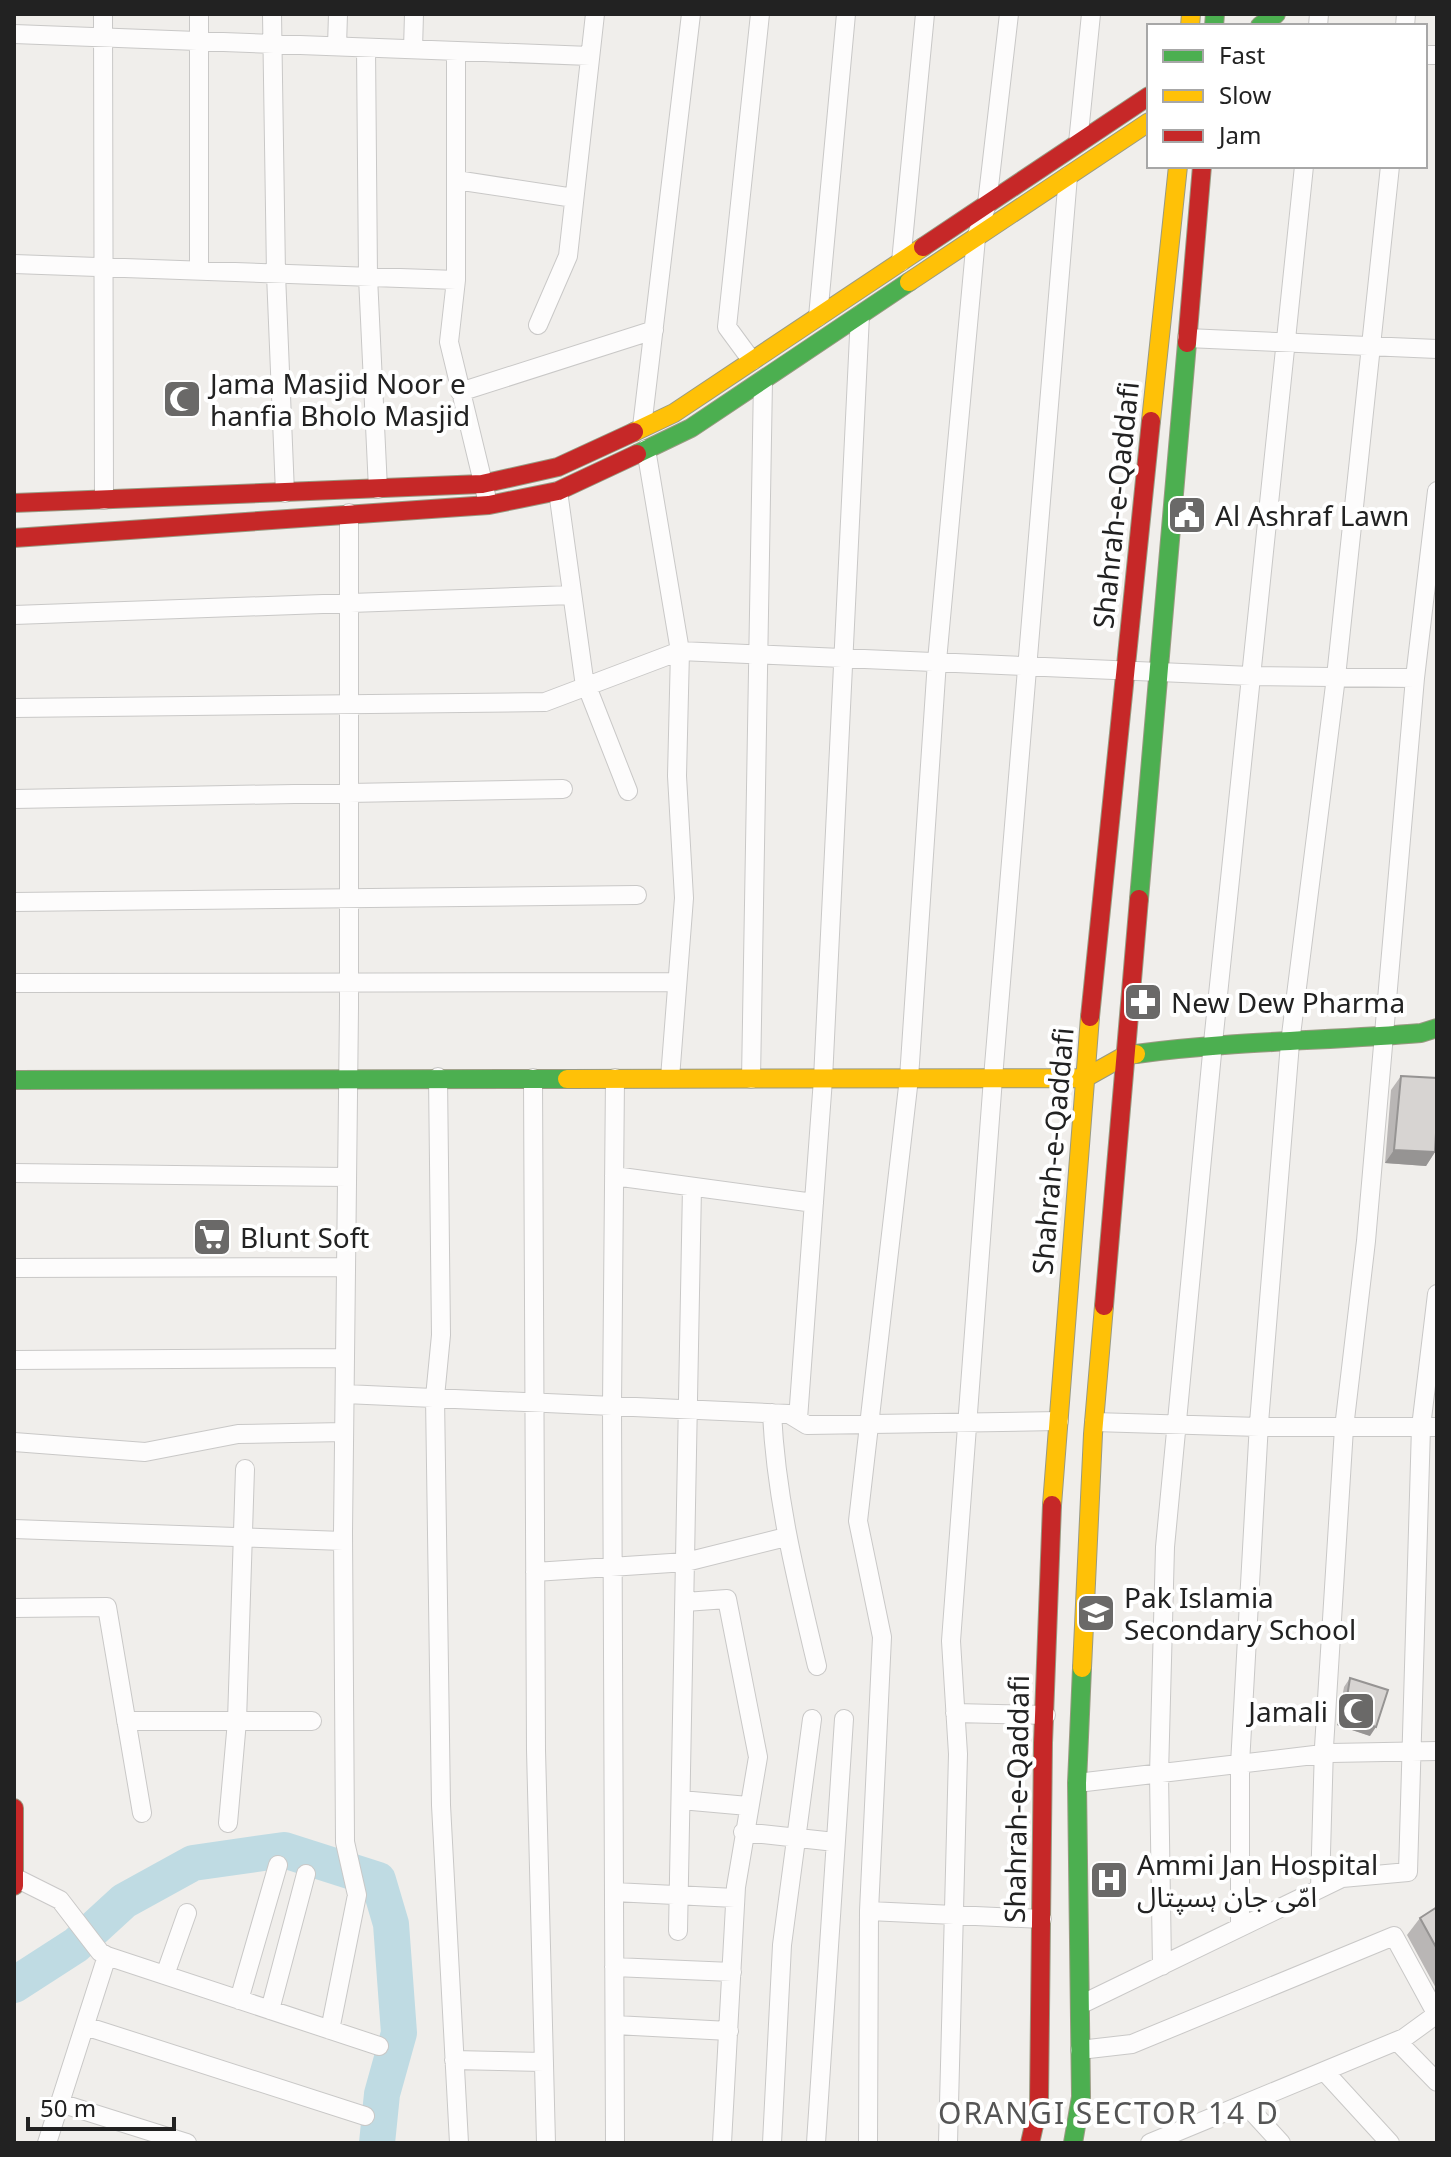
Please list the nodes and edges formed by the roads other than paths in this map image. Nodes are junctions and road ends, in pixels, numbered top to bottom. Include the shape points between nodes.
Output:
1 (103, 14) edge
2 (199, 14) edge
3 (272, 14) edge
4 (338, 14) edge
5 (414, 14) edge
6 (595, 14) edge
7 (691, 14) edge
8 (760, 14) edge
9 (846, 14) edge
10 (925, 14) edge
11 (1009, 14) edge
12 (1091, 14) edge
13 (14, 34) edge
14 (102, 37) junction
15 (199, 41) junction
16 (272, 44) junction
17 (337, 46) junction
18 (366, 48) junction
19 (413, 49) junction
20 (456, 51) junction
21 (590, 56) junction
22 (1147, 97) edge
23 (1147, 123) edge
24 (1078, 143) junction
25 (1178, 168) edge
26 (1202, 168) edge
27 (1304, 168) edge
28 (1390, 168) edge
29 (1068, 176) junction
30 (456, 180) junction
31 (574, 198) junction
32 (987, 204) junction
33 (976, 238) junction
34 (901, 262) junction
35 (14, 264) edge
36 (103, 267) junction
37 (199, 271) junction
38 (276, 274) junction
39 (368, 277) junction
40 (456, 280) junction
41 (860, 315) junction
42 (818, 317) junction
43 (538, 325) dead end
44 (654, 330) junction
45 (1187, 338) junction
46 (1285, 344) junction
47 (1371, 349) junction
48 (1437, 349) edge
49 (752, 361) junction
50 (763, 380) junction
51 (460, 392) junction
52 (642, 427) junction
53 (646, 449) junction
54 (482, 484) junction
55 (378, 489) junction
56 (558, 491) junction
57 (1437, 491) edge
58 (285, 493) junction
59 (104, 500) junction
60 (14, 503) edge
61 (489, 505) junction
62 (349, 513) junction
63 (14, 538) edge
64 (572, 595) junction
65 (349, 603) junction
66 (14, 615) edge
67 (680, 651) junction
68 (1418, 653) junction
69 (758, 654) junction
70 (1437, 654) edge
71 (843, 657) junction
72 (937, 661) junction
73 (1027, 664) junction
74 (1126, 668) junction
75 (1158, 670) junction
76 (1251, 676) junction
77 (1336, 677) junction
78 (1415, 678) junction
79 (588, 689) junction
80 (350, 704) junction
81 (14, 708) edge
82 (563, 789) dead end
83 (628, 791) dead end
84 (349, 793) junction
85 (14, 799) edge
86 (637, 895) dead end
87 (349, 898) junction
88 (14, 902) edge
89 (349, 982) junction
90 (676, 982) junction
91 (14, 983) edge
92 (1437, 1028) edge
93 (1381, 1036) junction
94 (1213, 1043) junction
95 (1290, 1043) junction
96 (1126, 1055) junction
97 (348, 1077) junction
98 (438, 1077) junction
99 (533, 1078) junction
100 (615, 1078) junction
101 (670, 1078) junction
102 (909, 1078) junction
103 (993, 1078) junction
104 (1085, 1078) junction
105 (751, 1079) junction
106 (823, 1079) junction
107 (14, 1080) edge
108 (14, 1173) edge
109 (614, 1176) junction
110 (347, 1177) junction
111 (692, 1187) junction
112 (814, 1203) junction
113 (346, 1267) junction
114 (14, 1268) edge
115 (1437, 1294) edge
116 (345, 1358) junction
117 (14, 1360) edge
118 (345, 1394) junction
119 (435, 1397) junction
120 (534, 1402) junction
121 (612, 1406) junction
122 (689, 1409) junction
123 (772, 1413) junction
124 (798, 1419) junction
125 (967, 1421) junction
126 (1059, 1421) junction
127 (1094, 1422) junction
128 (869, 1423) junction
129 (1177, 1423) junction
130 (1259, 1427) junction
131 (1429, 1427) edge
132 (1344, 1428) junction
133 (344, 1432) junction
134 (14, 1442) edge
135 (245, 1469) dead end
136 (14, 1529) edge
137 (243, 1537) junction
138 (786, 1537) junction
139 (343, 1541) junction
140 (686, 1562) junction
141 (612, 1567) junction
142 (535, 1572) junction
143 (685, 1602) junction
144 (14, 1608) edge
145 (817, 1666) dead end
146 (955, 1713) junction
147 (1046, 1715) junction
148 (812, 1719) dead end
149 (844, 1719) dead end
150 (126, 1721) junction
151 (237, 1721) junction
152 (312, 1721) dead end
153 (1437, 1751) edge
154 (1412, 1752) junction
155 (1325, 1754) junction
156 (1240, 1764) junction
157 (1159, 1774) junction
158 (1077, 1783) junction
159 (681, 1800) junction
160 (748, 1806) junction
161 (14, 1808) edge
162 (142, 1813) dead end
163 (228, 1823) dead end
164 (743, 1832) junction
165 (796, 1837) junction
166 (835, 1842) junction
167 (278, 1865) dead end
168 (306, 1874) dead end
169 (14, 1880) edge
170 (1320, 1888) junction
171 (614, 1892) junction
172 (679, 1895) junction
173 (735, 1898) junction
174 (869, 1911) junction
175 (187, 1913) dead end
176 (953, 1915) junction
177 (1042, 1919) junction
178 (1240, 1927) junction
179 (678, 1931) dead end
180 (104, 1954) junction
181 (1162, 1966) junction
182 (614, 1967) junction
183 (732, 1972) junction
184 (165, 1975) junction
185 (239, 2000) junction
186 (1080, 2005) junction
187 (270, 2010) junction
188 (1437, 2014) edge
189 (615, 2025) junction
190 (85, 2026) junction
191 (330, 2030) junction
192 (729, 2031) junction
193 (1397, 2041) junction
194 (379, 2046) dead end
195 (1080, 2050) junction
196 (454, 2060) junction
197 (544, 2062) junction
198 (1325, 2072) junction
199 (1437, 2082) edge
200 (60, 2103) junction
201 (1247, 2106) junction
202 (365, 2116) dead end
203 (47, 2143) edge
204 (187, 2143) edge
205 (459, 2143) edge
206 (546, 2143) edge
207 (615, 2143) edge
208 (722, 2143) edge
209 (772, 2143) edge
210 (816, 2143) edge
211 (868, 2143) edge
212 (948, 2143) edge
213 (1030, 2143) edge
214 (1073, 2143) edge
215 (1150, 2143) edge
216 (1281, 2143) edge
217 (1390, 2143) edge

1 - 14 street
2 - 15 street
3 - 16 street
4 - 17 street
5 - 19 street
6 - 21 street
7 - 44 street
8 - 49 street via 727,327
9 - 42 street
10 - 34 street
11 - 32 street
12 - 24 street
13 - 14 street
14 - 15 street
14 - 36 street
15 - 16 street
15 - 37 street
16 - 17 street
16 - 38 street
17 - 18 street
18 - 19 street
18 - 39 street
19 - 20 street
20 - 21 street
20 - 30 street
21 - 31 street
22 - 24 main road
23 - 29 main road
24 - 32 main road
25 - 74 main road, Shahrah-e-Qaddafi
26 - 45 main road, Shahrah-e-Qaddafi
27 - 46 street
28 - 47 street
29 - 33 main road
29 - 73 street
30 - 31 street
30 - 40 street
31 - 43 street via 568,256
32 - 33 street
32 - 34 main road
33 - 41 main road
33 - 72 street
34 - 42 main road
35 - 36 street
36 - 37 street
36 - 59 street
37 - 38 street
38 - 39 street
38 - 58 street
39 - 40 street
39 - 55 street
40 - 51 street via 449,342
41 - 50 main road
41 - 71 street
42 - 49 main road
44 - 51 street
44 - 52 street
45 - 46 street
45 - 75 main road, Shahrah-e-Qaddafi
46 - 47 street
46 - 76 street
47 - 48 street
47 - 77 street
49 - 52 main road via 674,413
50 - 53 main road via 691,428
50 - 69 street
51 - 54 street
52 - 54 main road via 558,467
53 - 56 main road
53 - 67 street
54 - 55 main road
54 - 61 street
55 - 58 main road
56 - 61 main road
56 - 64 street
57 - 68 street
58 - 59 main road
59 - 60 main road
61 - 62 main road
62 - 63 main road
62 - 65 street
64 - 65 street
64 - 79 street
65 - 66 street
65 - 80 street
67 - 69 street
67 - 79 street
67 - 90 street via 677,776 684,898
68 - 70 street
68 - 78 street
69 - 71 street
69 - 105 street
71 - 72 street
71 - 106 street
72 - 73 street
72 - 102 street
73 - 74 street
73 - 103 street
74 - 75 street
74 - 104 main road, Shahrah-e-Qaddafi
75 - 76 street
75 - 96 main road, Shahrah-e-Qaddafi
76 - 77 street
76 - 94 street
77 - 78 street
77 - 95 street
78 - 93 street
79 - 80 street via 545,702
79 - 83 street
80 - 81 street
80 - 84 street
82 - 84 street
84 - 85 street
84 - 87 street
86 - 87 street
87 - 88 street
87 - 89 street
89 - 90 street
89 - 91 street
89 - 97 street
90 - 101 street
92 - 93 main road
93 - 95 main road
93 - 132 street via 1366,1241
94 - 95 main road
94 - 96 main road
94 - 129 street
95 - 130 street
96 - 104 main road
96 - 127 main road, Shahrah-e-Qaddafi
97 - 98 main road
97 - 107 main road
97 - 110 street
98 - 99 main road
98 - 119 street via 441,1335
99 - 100 main road
99 - 120 street
100 - 101 main road
100 - 109 street
101 - 105 main road
102 - 103 main road
102 - 106 main road
102 - 128 street
103 - 104 main road
103 - 125 street
104 - 126 main road, Shahrah-e-Qaddafi
105 - 106 main road
106 - 112 street
108 - 110 street
109 - 111 street
109 - 121 street
110 - 113 street
111 - 112 street
111 - 122 street
112 - 124 street
113 - 114 street
113 - 116 street
115 - 131 street
116 - 117 street
116 - 118 street
118 - 119 street
118 - 133 street
119 - 120 street
119 - 196 street via 441,1805
120 - 121 street
120 - 142 street
121 - 122 street
121 - 141 street
122 - 123 street
122 - 140 street
123 - 124 street
123 - 138 street
124 - 128 street via 807,1425
125 - 126 street
125 - 128 street
125 - 146 street via 951,1641
126 - 147 main road, Shahrah-e-Qaddafi
127 - 129 street
127 - 158 main road, Shahrah-e-Qaddafi
128 - 174 street via 858,1521 882,1637
129 - 130 street
129 - 157 street via 1165,1547
130 - 132 street
130 - 156 street
131 - 132 street
131 - 154 street
132 - 155 street
133 - 134 street via 238,1434 145,1452
133 - 139 street
135 - 137 street
136 - 137 street
137 - 139 street
137 - 151 street
138 - 140 street
138 - 145 street
139 - 191 street via 345,1842 357,1895
140 - 141 street
140 - 143 street
141 - 142 street
141 - 171 street
142 - 197 street
143 - 159 street
143 - 160 street via 727,1599 758,1757
144 - 150 street via 107,1607
146 - 147 street
146 - 176 street
147 - 177 main road, Shahrah-e-Qaddafi
148 - 165 street
149 - 166 street
150 - 151 street
150 - 162 street
151 - 152 street
151 - 163 street
153 - 154 street
154 - 155 street
154 - 170 street via 1408,1872 1342,1878
155 - 156 street
155 - 170 street
156 - 157 street
156 - 178 street
157 - 158 street
157 - 181 street
158 - 186 main road, Shahrah-e-Qaddafi
159 - 160 street
159 - 172 street
160 - 164 street
161 - 169 main road
164 - 165 street
164 - 173 street
165 - 166 street
165 - 209 street via 782,1945
166 - 210 street
167 - 185 street
168 - 187 street
169 - 180 street via 60,1900
170 - 178 street
171 - 172 street
171 - 182 street
172 - 173 street
172 - 179 street
173 - 183 street
174 - 176 street
174 - 211 street
175 - 184 street
176 - 177 street
176 - 212 street
177 - 213 main road, Shahrah-e-Qaddafi via 1039,2103
178 - 181 street
180 - 184 street
180 - 190 street
181 - 186 street
182 - 183 street
182 - 189 street
183 - 192 street
184 - 185 street
185 - 187 street
186 - 195 main road, Shahrah-e-Qaddafi
187 - 191 street
188 - 193 street
188 - 195 street via 1394,1936 1132,2044
189 - 192 street
189 - 207 street
190 - 200 street
190 - 202 street
191 - 194 street
192 - 208 street
193 - 198 street
193 - 199 street
195 - 214 main road, Shahrah-e-Qaddafi via 1081,2097
196 - 197 street
196 - 205 street
197 - 206 street
198 - 201 street
198 - 217 street
200 - 203 street
200 - 204 street
201 - 215 street
201 - 216 street

